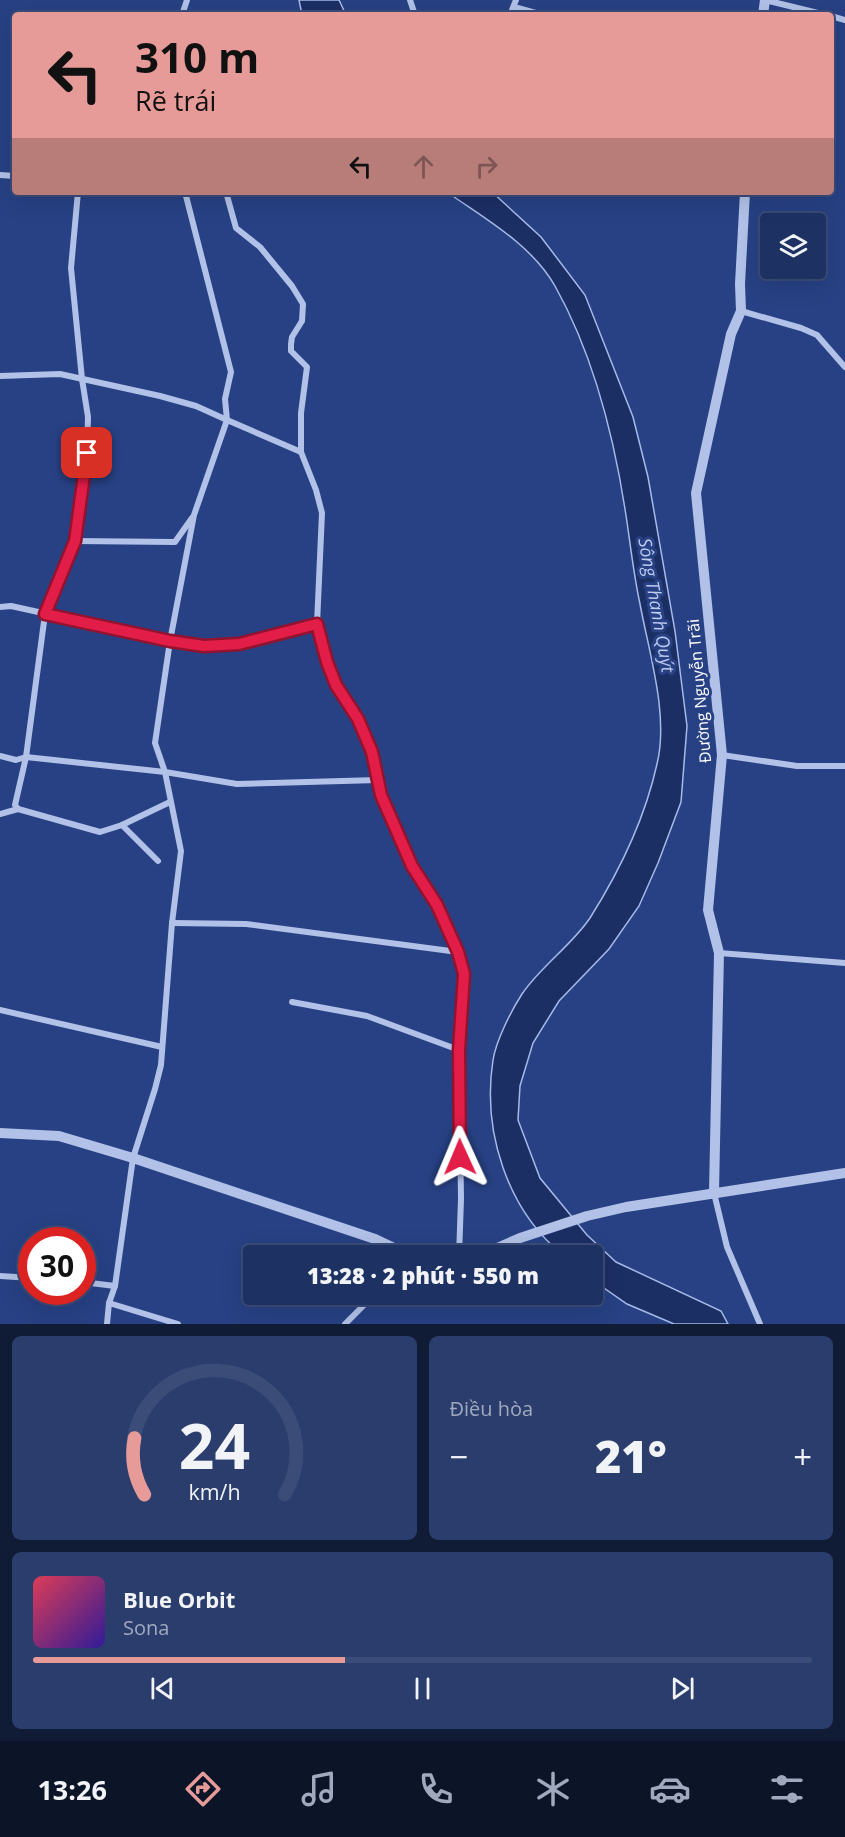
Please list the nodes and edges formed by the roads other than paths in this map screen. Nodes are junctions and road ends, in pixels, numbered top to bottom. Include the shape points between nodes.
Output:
1 (765, 0) edge
2 (515, 3) edge
3 (536, 12) edge
4 (814, 12) edge
5 (78, 195) edge
6 (186, 195) edge
7 (227, 195) edge
8 (745, 195) edge
9 (741, 311) junction
10 (845, 367) edge
11 (0, 376) edge
12 (82, 379) junction
13 (227, 420) junction
14 (301, 452) junction
15 (194, 515) junction
16 (75, 541) junction
17 (0, 607) edge
18 (45, 614) junction
19 (317, 624) junction
20 (170, 641) junction
21 (722, 755) junction
22 (0, 756) edge
23 (26, 757) junction
24 (845, 766) edge
25 (165, 772) junction
26 (378, 780) junction
27 (170, 802) junction
28 (18, 809) junction
29 (0, 814) edge
30 (122, 825) junction
31 (158, 861) dead end
32 (172, 923) junction
33 (458, 952) junction
34 (719, 953) junction
35 (845, 963) edge
36 (292, 1002) dead end
37 (0, 1010) edge
38 (162, 1047) junction
39 (459, 1050) junction
40 (0, 1133) edge
41 (133, 1158) junction
42 (845, 1173) edge
43 (714, 1192) junction
44 (388, 1245) edge
45 (459, 1245) edge
46 (504, 1245) edge
47 (0, 1276) edge
48 (18, 1277) edge
49 (96, 1284) edge
50 (116, 1286) junction
51 (109, 1303) junction
52 (364, 1305) edge
53 (107, 1324) edge
54 (178, 1324) edge
55 (345, 1324) edge
56 (760, 1324) edge

1 - 4 street
2 - 3 street
5 - 12 street via 71,268
6 - 13 street via 231,372 225,399
7 - 14 street via 236,228 260,247 303,304 302,321 291,344 291,351 307,367
8 - 9 street, Đường Nguyễn Trãi
9 - 10 street via 817,335
9 - 21 street, Đường Nguyễn Trãi via 731,334 696,493
11 - 12 street via 60,374
12 - 13 street via 196,406
12 - 16 street via 88,417 87,444
13 - 14 street
13 - 15 street
14 - 19 street via 322,513
15 - 16 street via 175,542
15 - 20 street
16 - 18 street
17 - 18 street
18 - 20 street
18 - 23 street
19 - 20 street via 239,644 204,646
19 - 26 street via 336,685 358,719 372,752
20 - 25 street via 155,743
21 - 24 street via 797,766
21 - 34 street, Đường Nguyễn Trãi via 708,910
22 - 23 street via 16,760
23 - 25 street
23 - 28 street via 15,803
25 - 26 street via 237,784
25 - 27 street
26 - 33 street via 412,866 437,905
27 - 30 street
27 - 32 street via 181,851
28 - 29 street
28 - 30 street via 100,832
30 - 31 street
32 - 33 street via 246,924
32 - 38 street
33 - 39 street via 464,974
34 - 35 street
34 - 43 street, Đường Nguyễn Trãi
36 - 39 street via 367,1016
37 - 38 street
38 - 41 street via 155,1089
39 - 45 street
40 - 41 street via 59,1136
41 - 44 street
41 - 50 street
42 - 43 street
43 - 46 street via 587,1216
43 - 56 street via 728,1247
47 - 48 street
49 - 50 street
50 - 51 street
51 - 53 street
51 - 54 street
52 - 55 street

